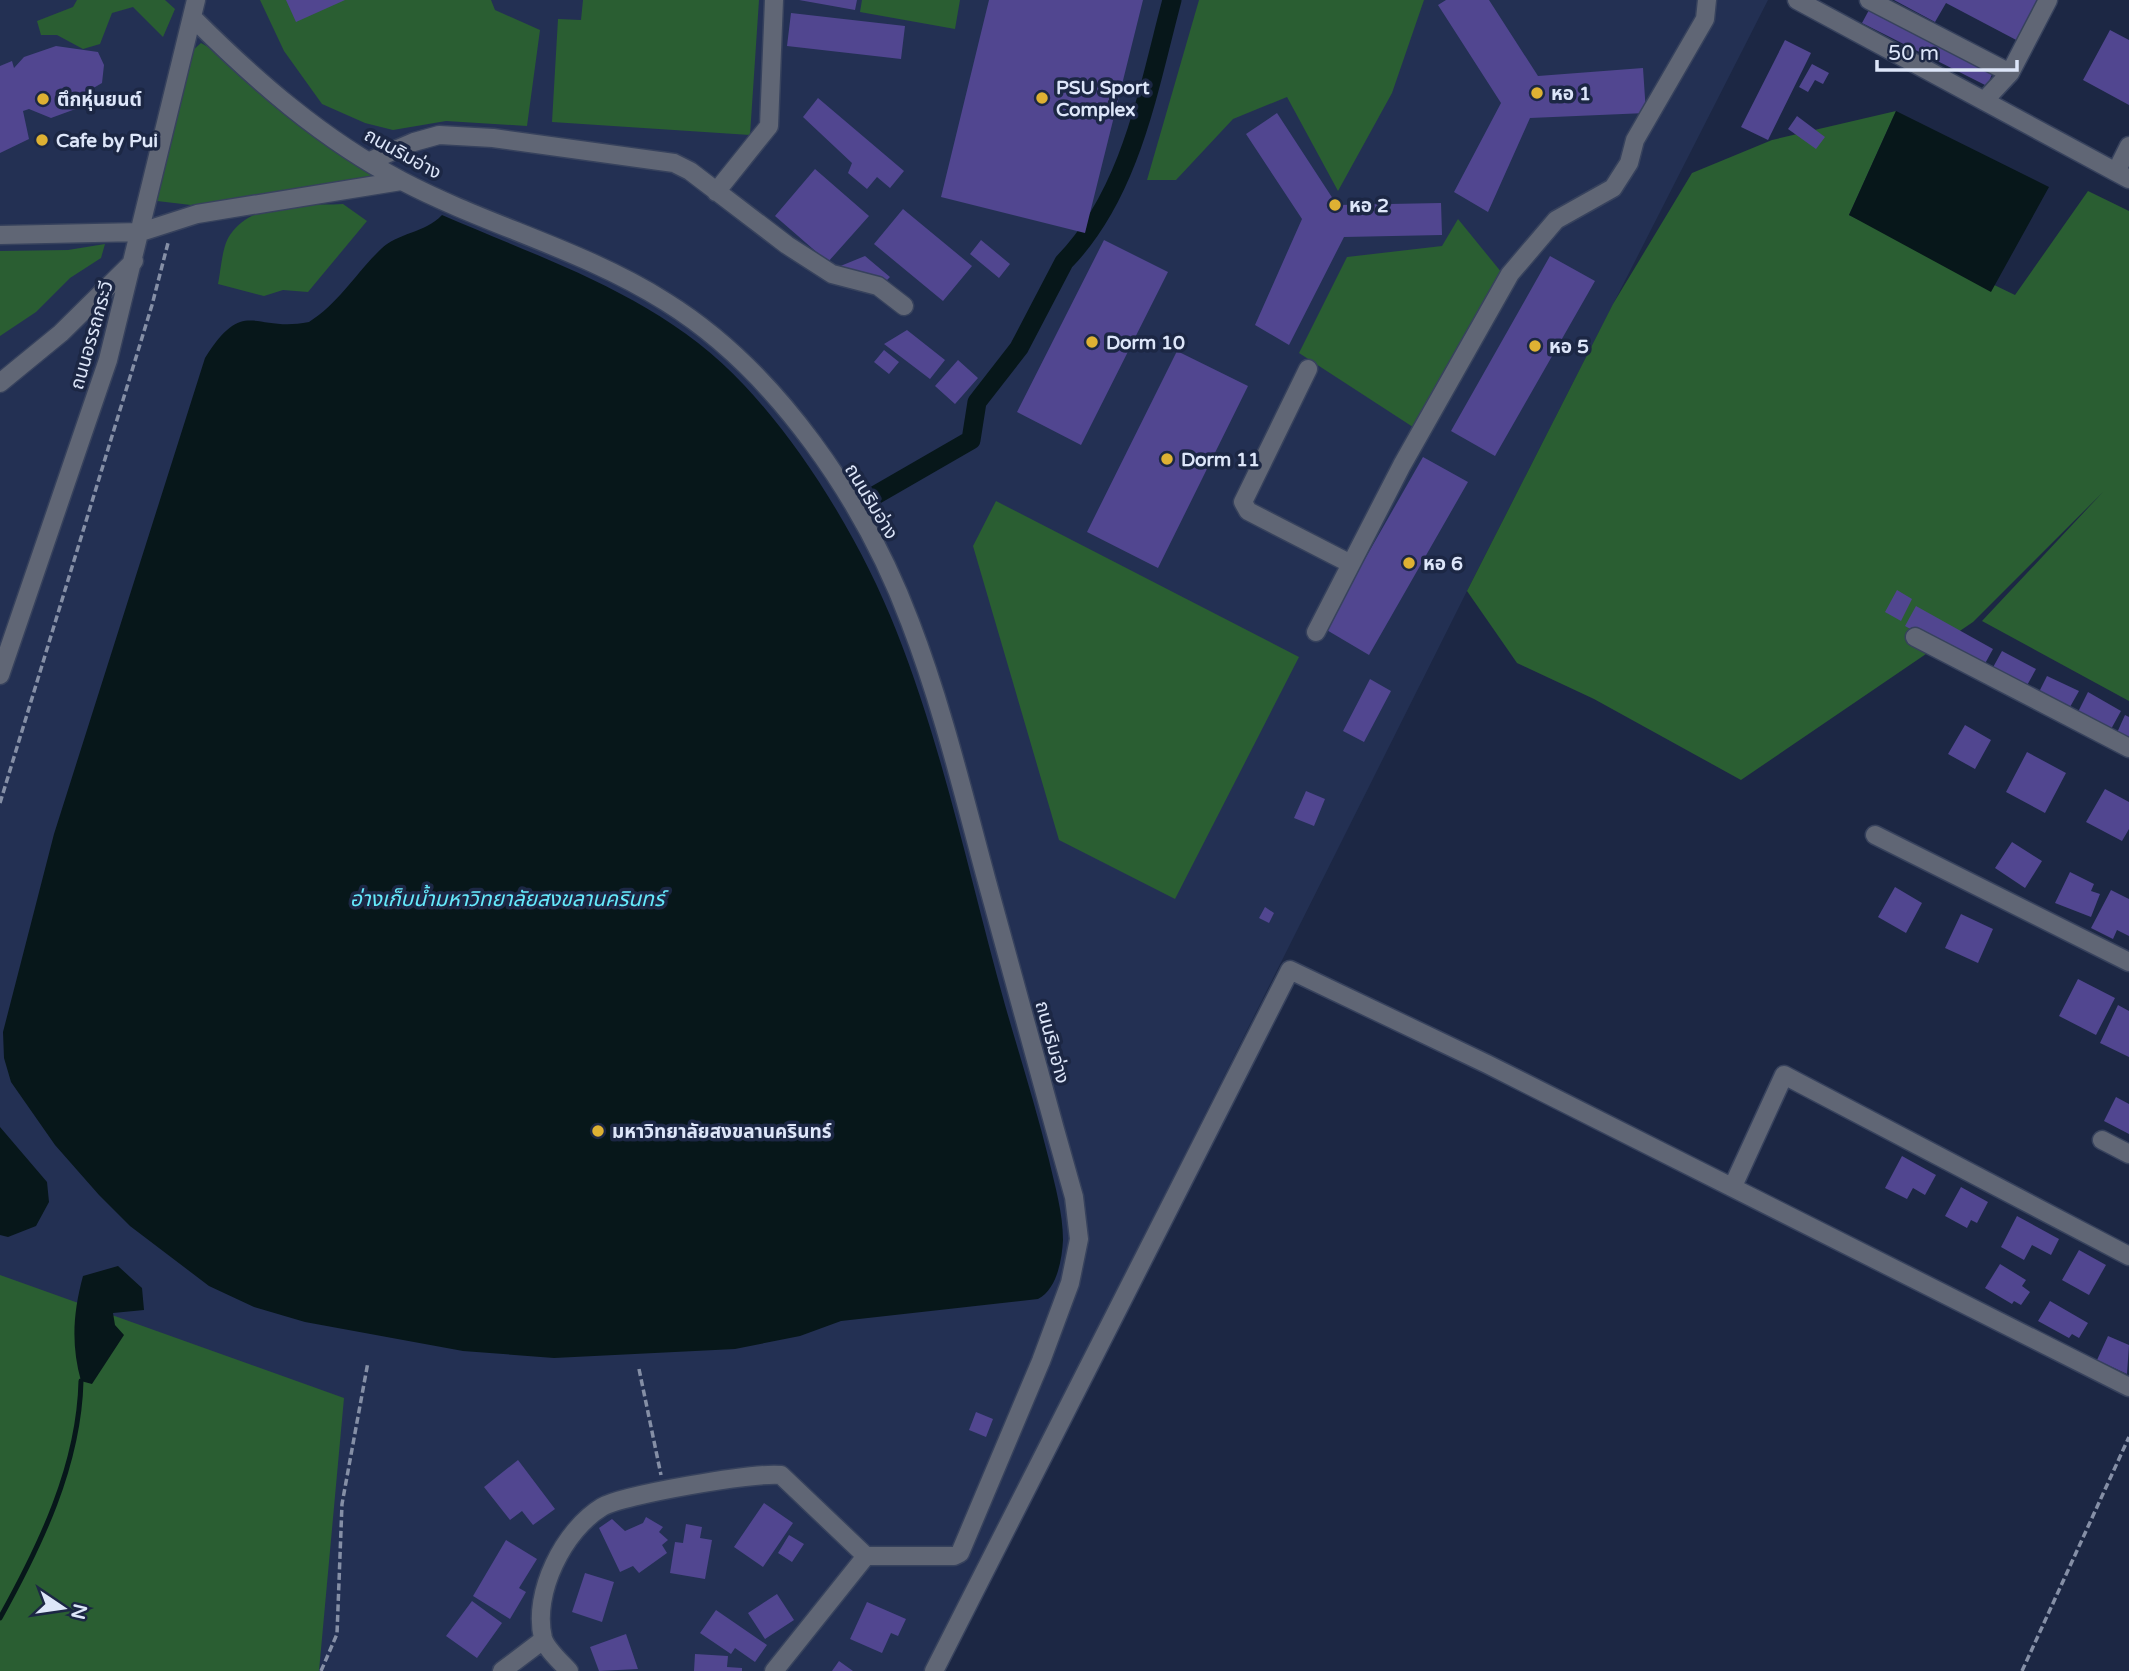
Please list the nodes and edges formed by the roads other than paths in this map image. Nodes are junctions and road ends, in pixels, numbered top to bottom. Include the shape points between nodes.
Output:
1 (774, 0) edge
2 (1707, 0) edge
3 (1797, 0) edge
4 (1869, 0) edge
5 (2048, 0) edge
6 (1818, 6) edge
7 (194, 9) edge
8 (2010, 73) junction
9 (1984, 101) junction
10 (2129, 146) edge
11 (370, 161) junction
12 (2122, 176) edge
13 (401, 181) junction
14 (716, 192) junction
15 (141, 232) junction
16 (0, 235) edge
17 (134, 261) junction
18 (904, 306) dead end
19 (1308, 369) dead end
20 (0, 383) edge
21 (1351, 564) junction
22 (1316, 632) dead end
23 (1915, 638) dead end
24 (0, 675) edge
25 (2129, 748) edge
26 (1875, 835) dead end
27 (2129, 962) edge
28 (2102, 1140) dead end
29 (2129, 1154) edge
30 (1733, 1186) junction
31 (2129, 1256) edge
32 (2129, 1387) edge
33 (866, 1556) junction
34 (543, 1640) junction
35 (502, 1671) edge
36 (569, 1671) edge
37 (774, 1671) edge
38 (934, 1671) edge

1 - 14 street via 769,126
2 - 21 street via 1704,19 1635,140 1626,169 1610,191 1556,220 1510,274
3 - 6 street
4 - 8 street
5 - 8 street
6 - 9 street
7 - 11 street, ถนนริมอ่าง via 275,97
7 - 15 street, ถนนอรรถกระวี
8 - 9 street
9 - 12 street
10 - 12 street
11 - 13 street, ถนนริมอ่าง
11 - 14 street via 439,135 493,138 674,163
13 - 15 street via 197,214
13 - 33 street, ถนนริมอ่าง via 616,274 684,313 728,349 766,386 851,503 891,576 923,660 1074,1197 1079,1239 1060,1314 962,1551 954,1556
14 - 18 street via 832,274 877,286
15 - 16 street
15 - 17 street, ถนนอรรถกระวี
17 - 20 street via 61,333
17 - 24 street, ถนนอรรถกระวี via 108,360
19 - 21 street via 1243,502 1248,511
21 - 22 street
23 - 25 street
26 - 27 street
28 - 29 street
30 - 31 street via 1784,1075
30 - 32 street
30 - 38 street via 1290,970
33 - 34 street via 781,1475 616,1500 573,1534 554,1566 541,1612
33 - 37 street
34 - 35 street
34 - 36 street

